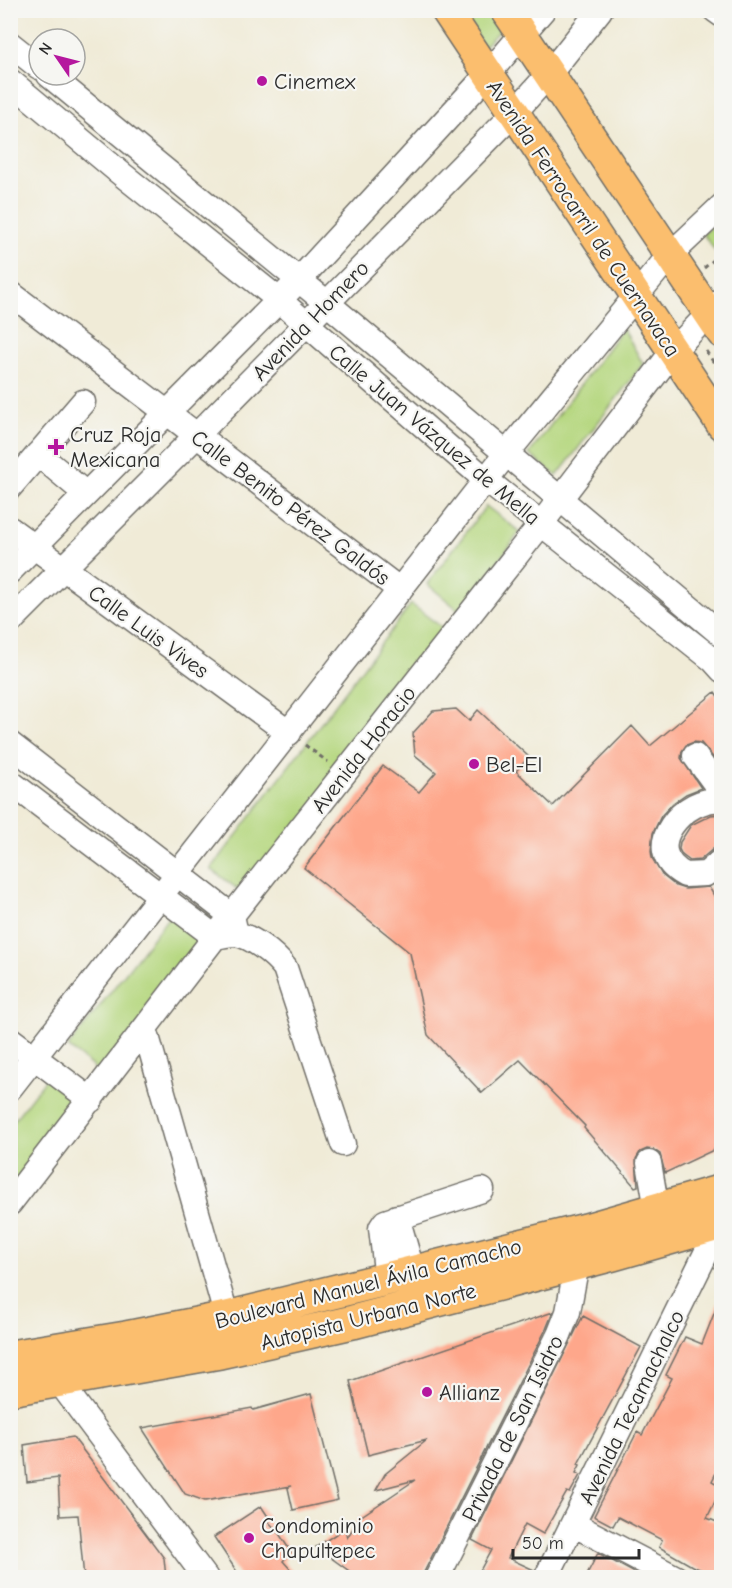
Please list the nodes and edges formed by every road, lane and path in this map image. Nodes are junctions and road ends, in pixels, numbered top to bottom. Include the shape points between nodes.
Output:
1 (446, 10) edge
2 (506, 10) edge
3 (543, 10) edge
4 (600, 10) edge
5 (715, 10) edge
6 (722, 15) edge
7 (523, 35) junction
8 (10, 44) edge
9 (27, 57) edge
10 (488, 74) junction
11 (549, 74) junction
12 (10, 81) edge
13 (64, 87) edge
14 (514, 113) junction
15 (140, 148) junction
16 (119, 172) junction
17 (722, 206) edge
18 (669, 256) junction
19 (299, 280) junction
20 (10, 293) edge
21 (637, 296) junction
22 (279, 300) junction
23 (327, 303) junction
24 (306, 324) junction
25 (714, 324) edge
26 (673, 351) junction
27 (722, 375) edge
28 (83, 402) dead end
29 (167, 413) junction
30 (722, 425) edge
31 (196, 436) junction
32 (38, 454) junction
33 (506, 454) junction
34 (486, 480) junction
35 (10, 487) edge
36 (86, 494) junction
37 (560, 499) junction
38 (541, 524) junction
39 (10, 529) edge
40 (34, 547) junction
41 (64, 569) junction
42 (10, 571) edge
43 (400, 590) junction
44 (10, 622) edge
45 (722, 635) edge
46 (719, 662) edge
47 (289, 733) junction
48 (10, 744) edge
49 (695, 756) dead end
50 (344, 774) junction
51 (10, 782) edge
52 (722, 793) edge
53 (722, 800) edge
54 (722, 860) edge
55 (179, 873) junction
56 (162, 896) junction
57 (228, 929) junction
58 (145, 1029) junction
59 (10, 1039) edge
60 (34, 1058) junction
61 (10, 1088) edge
62 (91, 1100) junction
63 (343, 1144) dead end
64 (649, 1163) dead end
65 (482, 1190) dead end
66 (722, 1191) edge
67 (10, 1203) edge
68 (657, 1210) junction
69 (718, 1226) edge
70 (575, 1274) junction
71 (400, 1276) junction
72 (227, 1318) junction
73 (10, 1357) edge
74 (10, 1369) edge
75 (10, 1389) edge
76 (64, 1389) junction
77 (10, 1398) edge
78 (573, 1524) junction
79 (206, 1578) edge
80 (437, 1578) edge
81 (546, 1578) edge
82 (676, 1578) edge

1 - 10 main road, Avenida Ferrocarril de Cuernavaca
2 - 7 main road
3 - 7 street, Avenida Homero
4 - 11 street, Avenida Homero
5 - 6 street
7 - 10 street, Avenida Homero
7 - 11 main road
8 - 9 street
10 - 14 main road, Avenida Ferrocarril de Cuernavaca
10 - 19 street, Avenida Homero
11 - 14 street, Avenida Homero
11 - 18 main road
12 - 16 street, Calle Juan Vázquez de Mella
13 - 15 street, Calle Juan Vázquez de Mella
14 - 21 main road, Avenida Ferrocarril de Cuernavaca
14 - 23 street, Avenida Homero
15 - 16 street
15 - 19 street, Calle Juan Vázquez de Mella
16 - 22 street, Calle Juan Vázquez de Mella
17 - 18 street
18 - 21 street
18 - 25 main road
19 - 22 street, Avenida Homero
19 - 23 street, Calle Juan Vázquez de Mella
20 - 29 street, Calle Benito Pérez Galdós
21 - 26 main road, Avenida Ferrocarril de Cuernavaca
21 - 33 street
22 - 24 street, Calle Juan Vázquez de Mella
22 - 29 street, Avenida Homero
23 - 24 street, Avenida Homero
23 - 33 street, Calle Juan Vázquez de Mella
24 - 31 street, Avenida Homero
24 - 34 street, Calle Juan Vázquez de Mella
25 - 26 street, Avenida Horacio
25 - 27 path
26 - 30 main road, Avenida Ferrocarril de Cuernavaca
26 - 37 street, Avenida Horacio
28 - 32 street
29 - 31 street, Calle Benito Pérez Galdós
29 - 36 street, Avenida Homero
31 - 41 street, Avenida Homero
31 - 43 street, Calle Benito Pérez Galdós
32 - 35 street
32 - 36 street
33 - 34 street
33 - 37 street, Calle Juan Vázquez de Mella
34 - 38 street, Calle Juan Vázquez de Mella
34 - 43 street
36 - 40 street, Avenida Homero
37 - 38 street, Avenida Horacio
37 - 45 street, Calle Juan Vázquez de Mella
38 - 46 street, Calle Juan Vázquez de Mella
38 - 50 street, Avenida Horacio
39 - 40 street, Calle Luis Vives
40 - 41 street, Calle Luis Vives
40 - 42 street, Avenida Homero
41 - 44 street, Avenida Homero
41 - 47 street, Calle Luis Vives
43 - 47 street
47 - 50 path
47 - 55 street
48 - 55 street
49 - 52 street
50 - 57 street, Avenida Horacio
51 - 56 street
53 - 54 street via 692,808 674,824 664,842 670,864 685,875 706,874
55 - 56 street
55 - 57 street
56 - 57 street
56 - 60 street
57 - 58 street, Avenida Horacio
57 - 63 street via 261,946 285,968
58 - 62 street, Avenida Horacio
58 - 72 street
59 - 60 street
60 - 61 street
60 - 62 street
62 - 67 street, Avenida Horacio
64 - 68 street
65 - 71 street via 398,1217
66 - 68 highway, Boulevard Manuel Ávila Camacho
68 - 71 highway, Boulevard Manuel Ávila Camacho
69 - 70 highway, Boulevard Manuel Ávila Camacho
69 - 74 highway, Autopista Urbana Norte via 236,1329
69 - 75 highway, Autopista Urbana Norte via 342,1325 220,1352
69 - 78 street, Avenida Tecamachalco
70 - 76 highway, Boulevard Manuel Ávila Camacho via 246,1355
70 - 80 street, Privada de San Isidro via 559,1335
71 - 72 highway, Boulevard Manuel Ávila Camacho
72 - 73 highway, Boulevard Manuel Ávila Camacho
76 - 77 highway, Boulevard Manuel Ávila Camacho
76 - 79 street
78 - 81 street, Avenida Tecamachalco
78 - 82 street

